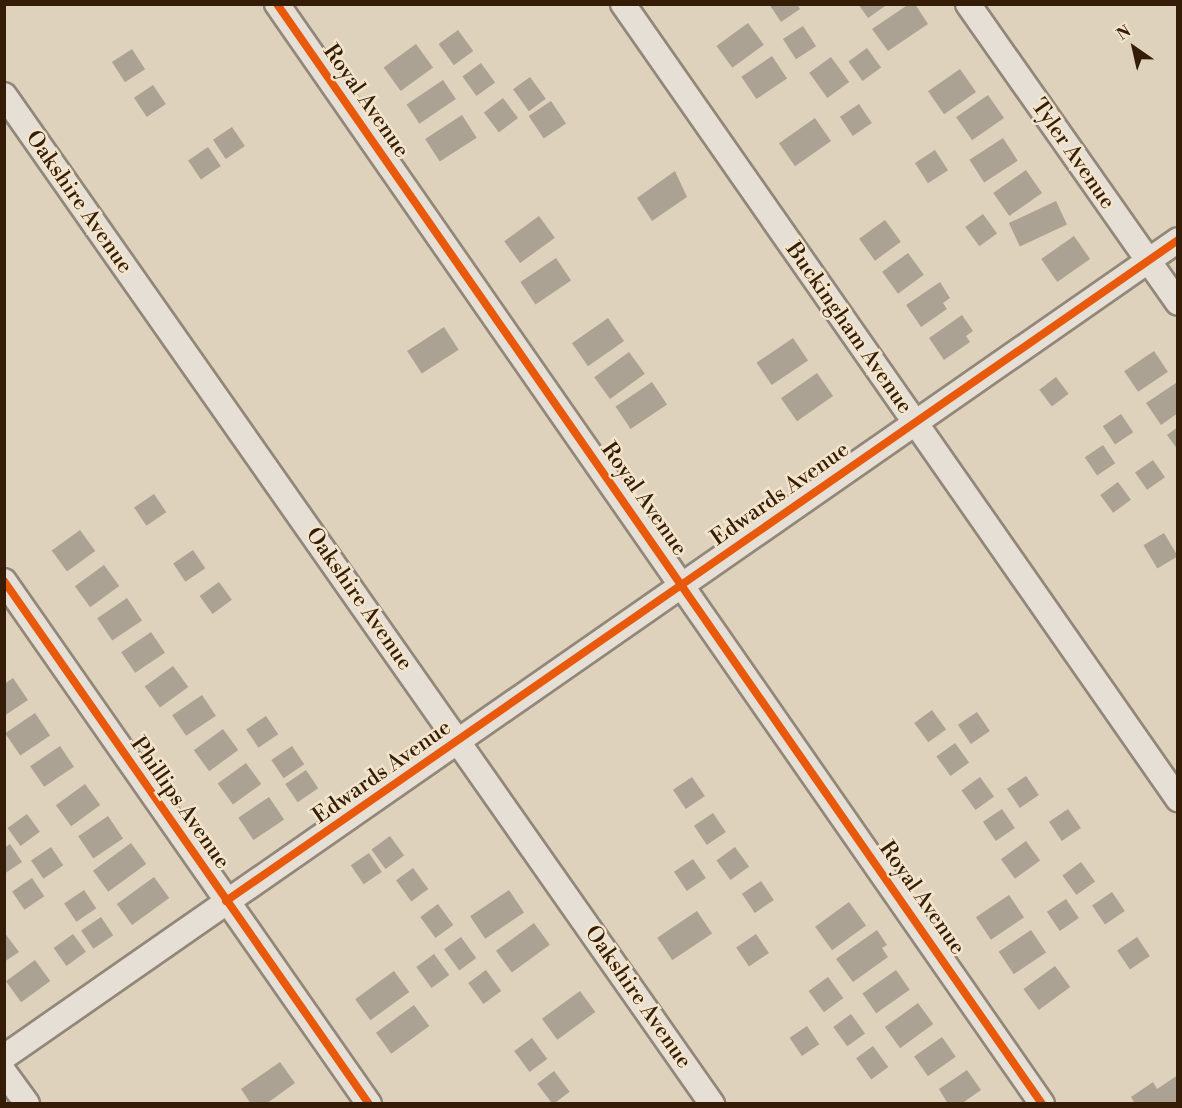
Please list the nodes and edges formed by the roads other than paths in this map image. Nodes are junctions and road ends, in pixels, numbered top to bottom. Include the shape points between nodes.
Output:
1 (277, 4) edge
2 (623, 4) edge
3 (968, 4) edge
4 (4, 95) edge
5 (1178, 240) edge
6 (1148, 260) junction
7 (1178, 303) edge
8 (915, 423) junction
9 (4, 581) edge
10 (682, 585) junction
11 (459, 741) junction
12 (1178, 799) edge
13 (226, 901) junction
14 (4, 1057) edge
15 (4, 1072) edge
16 (27, 1104) edge
17 (369, 1104) edge
18 (712, 1104) edge
19 (1042, 1104) edge

1 - 10 street, Royal Avenue
2 - 8 street, Buckingham Avenue
3 - 6 street, Tyler Avenue
4 - 11 street, Oakshire Avenue
5 - 6 street, Edwards Avenue
6 - 7 street, Tyler Avenue
6 - 8 street, Edwards Avenue
8 - 10 street, Edwards Avenue
8 - 12 street, Buckingham Avenue
9 - 13 street, Phillips Avenue
10 - 11 street, Edwards Avenue
10 - 19 street, Royal Avenue
11 - 13 street, Edwards Avenue
11 - 18 street, Oakshire Avenue
13 - 14 street, Edwards Avenue
13 - 17 street, Phillips Avenue
15 - 16 street

